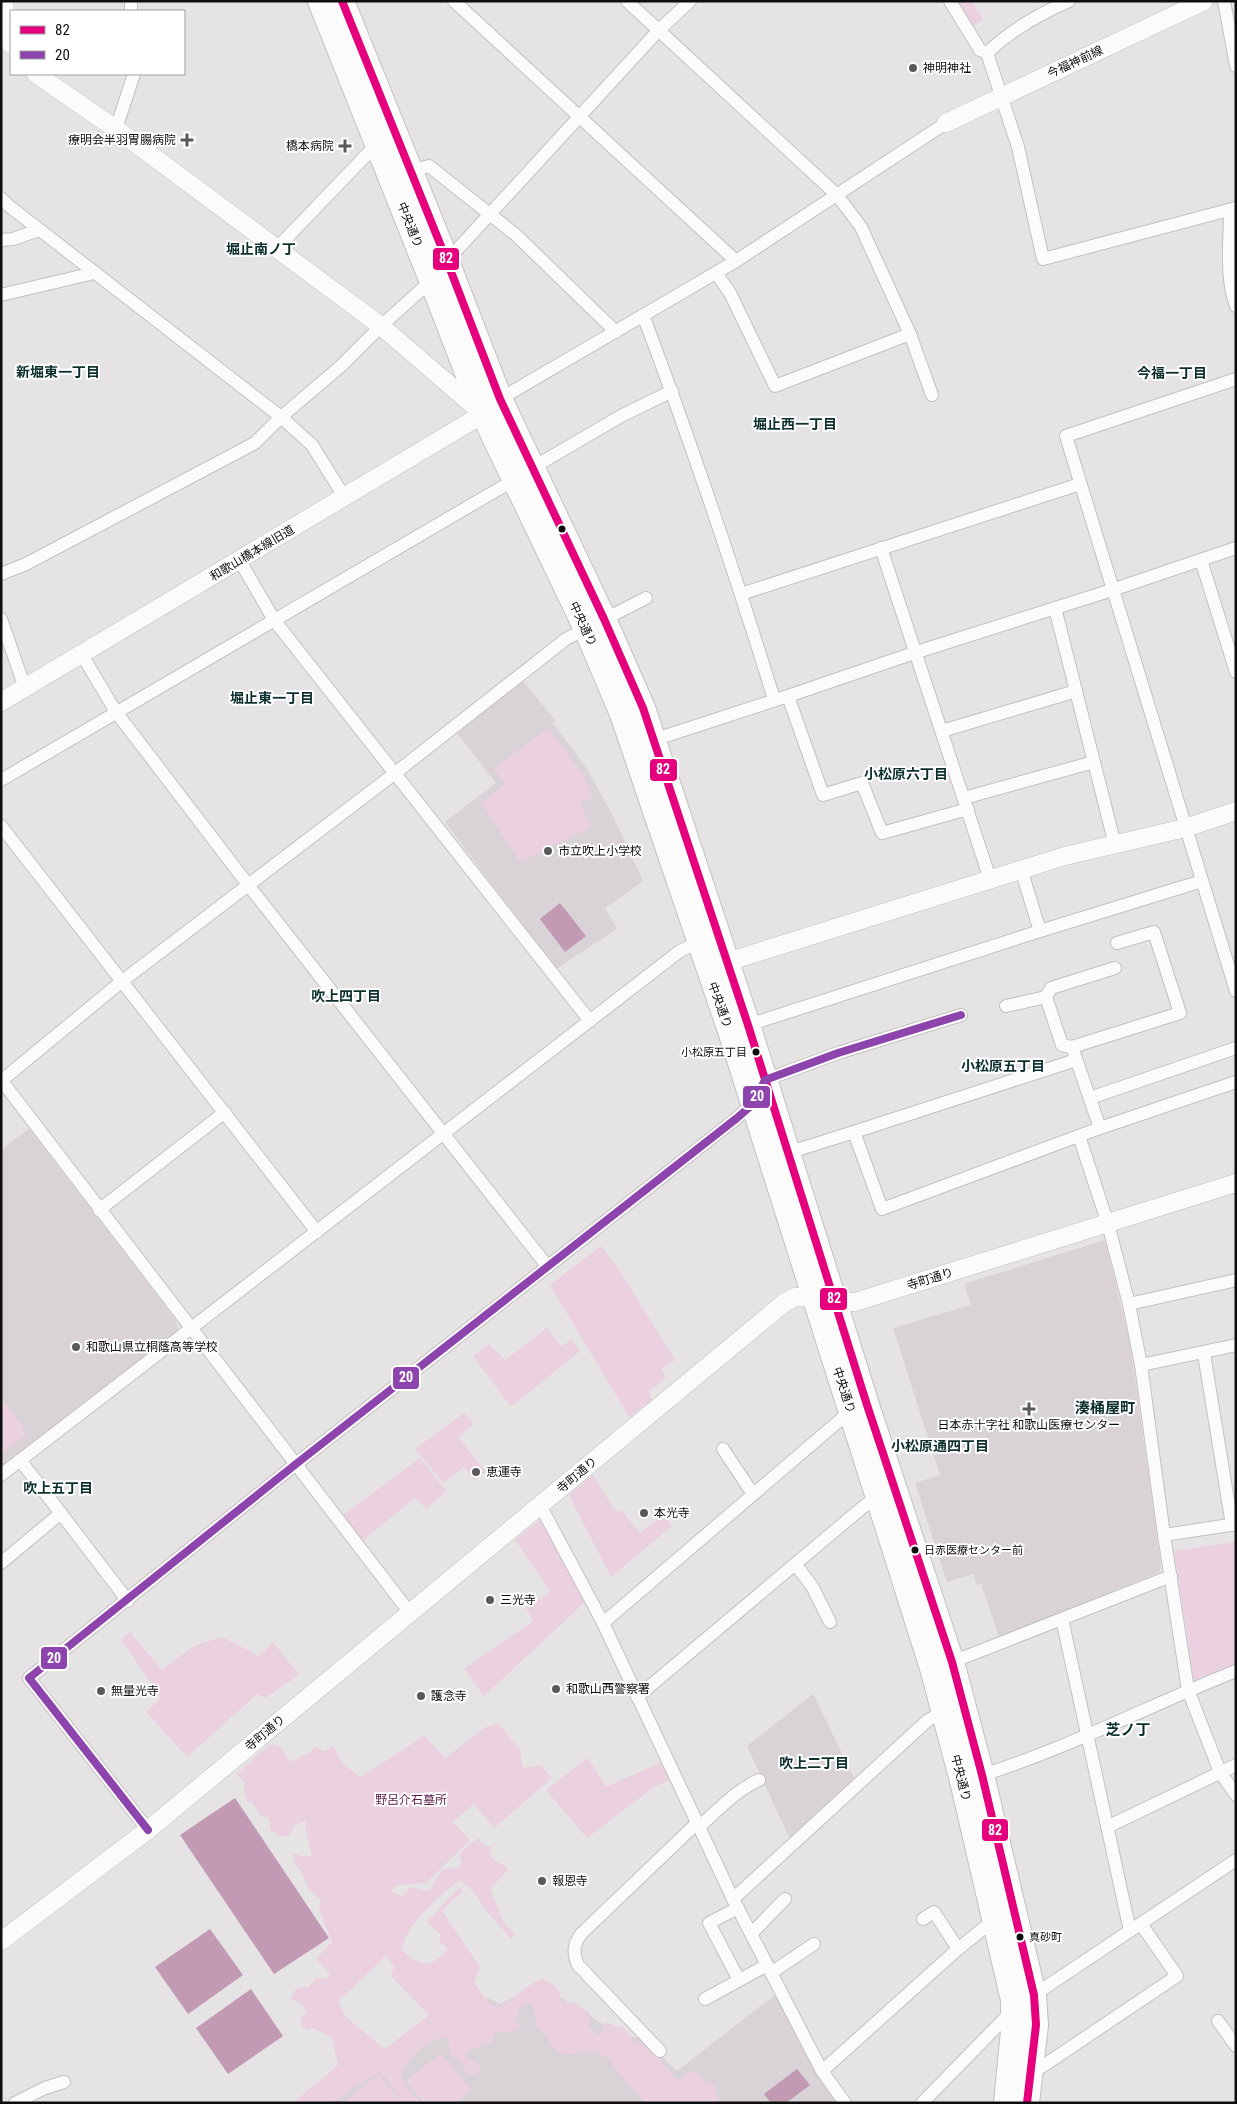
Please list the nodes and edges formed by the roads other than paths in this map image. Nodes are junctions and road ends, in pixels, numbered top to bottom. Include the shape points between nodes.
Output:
1 (4, 1) edge
2 (320, 1) edge
3 (342, 1) edge
4 (454, 1) edge
5 (627, 1) edge
6 (690, 1) edge
7 (950, 1) edge
8 (1069, 1) edge
9 (1204, 1) edge
10 (1224, 1) edge
11 (658, 31) junction
12 (6, 41) edge
13 (987, 54) junction
14 (1235, 59) edge
15 (37, 75) edge
16 (134, 75) edge
17 (1002, 97) junction
18 (580, 118) junction
19 (946, 123) joint
20 (116, 129) junction
21 (377, 144) junction
22 (411, 170) junction
23 (837, 195) junction
24 (1, 198) edge
25 (1233, 209) edge
26 (492, 214) junction
27 (39, 230) junction
28 (1, 240) edge
29 (276, 248) junction
30 (445, 256) junction
31 (736, 262) junction
32 (94, 273) junction
33 (716, 274) junction
34 (434, 287) junction
35 (1, 295) edge
36 (1236, 306) edge
37 (643, 315) junction
38 (381, 326) junction
39 (616, 332) junction
40 (910, 334) junction
41 (1236, 379) edge
42 (672, 391) junction
43 (932, 395) dead end
44 (491, 407) junction
45 (280, 417) junction
46 (523, 474) junction
47 (1080, 484) junction
48 (346, 498) junction
49 (881, 548) junction
50 (1236, 548) edge
51 (1201, 560) junction
52 (240, 561) junction
53 (1, 574) edge
54 (1112, 590) junction
55 (741, 594) junction
56 (646, 598) dead end
57 (1055, 608) junction
58 (1, 619) edge
59 (274, 620) junction
60 (595, 624) junction
61 (917, 652) junction
62 (82, 655) junction
63 (1236, 672) edge
64 (25, 688) junction
65 (1076, 691) junction
66 (788, 696) junction
67 (774, 699) junction
68 (1, 702) edge
69 (116, 712) junction
70 (942, 731) junction
71 (653, 740) junction
72 (1094, 762) junction
73 (394, 774) junction
74 (1, 780) edge
75 (966, 803) junction
76 (1236, 811) edge
77 (1, 826) edge
78 (1186, 828) junction
79 (1115, 845) junction
80 (1021, 869) junction
81 (990, 879) junction
82 (1202, 881) junction
83 (248, 886) junction
84 (1040, 930) junction
85 (698, 942) junction
86 (1117, 943) dead end
87 (728, 962) junction
88 (1115, 968) dead end
89 (121, 982) junction
90 (1236, 991) edge
91 (1046, 997) junction
92 (1006, 1006) dead end
93 (961, 1016) dead end
94 (590, 1021) junction
95 (748, 1025) junction
96 (1236, 1048) edge
97 (1074, 1053) junction
98 (1, 1080) edge
99 (765, 1080) junction
100 (1236, 1082) edge
101 (1090, 1098) junction
102 (753, 1104) junction
103 (225, 1112) junction
104 (1100, 1128) junction
105 (854, 1132) junction
106 (444, 1134) junction
107 (1079, 1136) junction
108 (787, 1153) junction
109 (1236, 1183) edge
110 (99, 1210) junction
111 (1108, 1224) junction
112 (317, 1232) junction
113 (548, 1267) junction
114 (1236, 1280) edge
115 (826, 1302) junction
116 (1129, 1304) junction
117 (191, 1327) junction
118 (1236, 1345) edge
119 (1204, 1354) junction
120 (1141, 1366) junction
121 (859, 1407) junction
122 (723, 1449) dead end
123 (20, 1460) junction
124 (296, 1464) junction
125 (1, 1474) edge
126 (753, 1494) junction
127 (888, 1498) junction
128 (540, 1506) junction
129 (60, 1513) junction
130 (1234, 1524) edge
131 (1164, 1536) junction
132 (1, 1563) edge
133 (795, 1564) junction
134 (1171, 1576) junction
135 (128, 1601) junction
136 (410, 1613) junction
137 (1062, 1619) junction
138 (830, 1622) dead end
139 (602, 1623) junction
140 (952, 1662) junction
141 (1236, 1671) edge
142 (1188, 1690) junction
143 (637, 1697) junction
144 (944, 1712) junction
145 (1087, 1735) junction
146 (1236, 1765) edge
147 (1220, 1772) junction
148 (972, 1778) junction
149 (759, 1780) dead end
150 (1236, 1795) edge
151 (698, 1825) junction
152 (1108, 1827) junction
153 (148, 1830) junction
154 (1236, 1860) edge
155 (785, 1899) dead end
156 (736, 1904) junction
157 (923, 1919) dead end
158 (995, 1920) junction
159 (1142, 1924) junction
160 (1130, 1931) junction
161 (751, 1934) junction
162 (1, 1941) edge
163 (814, 1944) dead end
164 (958, 1949) junction
165 (769, 1969) junction
166 (739, 1980) junction
167 (1034, 1995) junction
168 (705, 1999) dead end
169 (1014, 2010) junction
170 (1218, 2021) dead end
171 (1236, 2046) edge
172 (660, 2051) dead end
173 (822, 2071) junction
174 (1031, 2074) junction
175 (64, 2082) dead end
176 (15, 2103) edge
177 (845, 2103) edge
178 (922, 2103) edge
179 (1006, 2103) edge
180 (1027, 2103) edge

1 - 12 street
2 - 21 highway, 中央通り
3 - 22 highway, 中央通り
4 - 18 street
5 - 11 street
6 - 11 street
7 - 13 street via 980,50
8 - 13 street via 1002,39
9 - 17 street, 今福神前線
10 - 14 street
11 - 18 street
11 - 23 street
13 - 17 street
15 - 20 street
16 - 20 street
17 - 19 street, 今福神前線
17 - 25 street via 1018,147 1043,259
18 - 26 street
18 - 31 street
19 - 23 street
20 - 29 street
21 - 29 street
21 - 34 highway, 中央通り
22 - 26 street via 429,166
22 - 30 highway, 中央通り
23 - 31 street
23 - 40 street via 861,227
24 - 27 street
25 - 36 street via 1228,266
26 - 30 street via 455,252
26 - 39 street
27 - 28 street
27 - 32 street
29 - 38 street
30 - 44 highway, 中央通り
31 - 33 street
32 - 35 street
32 - 45 street
33 - 37 street
33 - 40 street via 730,293 775,386
34 - 38 street via 422,289
34 - 44 highway, 中央通り
37 - 39 street
37 - 42 street
38 - 44 street
38 - 45 street
39 - 44 street
40 - 43 street
41 - 47 street via 1066,436
42 - 46 street via 621,416
42 - 55 street
44 - 46 highway, 中央通り
44 - 48 street, 和歌山橋本線旧道
45 - 48 street via 312,445
45 - 53 street via 255,443 26,564
46 - 59 street
46 - 60 highway, 中央通り
47 - 49 street
47 - 54 street
48 - 52 street, 和歌山橋本線旧道
49 - 55 street
49 - 61 street
50 - 51 street
51 - 54 street
51 - 63 street
52 - 59 street
52 - 62 street, 和歌山橋本線旧道
54 - 57 street
54 - 78 street
55 - 67 street
56 - 60 street
57 - 61 street
57 - 65 street
58 - 64 street
59 - 69 street
59 - 73 street
60 - 71 highway, 中央通り via 643,708
60 - 73 street via 566,639
60 - 85 highway, 中央通り
61 - 66 street
61 - 70 street
62 - 64 street, 和歌山橋本線旧道
62 - 69 street
64 - 68 street, 和歌山橋本線旧道
65 - 70 street
65 - 72 street
66 - 67 street
66 - 75 street via 823,794 862,783 882,833
67 - 71 street
69 - 74 street
69 - 83 street
70 - 75 street
71 - 87 highway, 中央通り
72 - 75 street
72 - 79 street
73 - 83 street
73 - 94 street
75 - 81 street
76 - 78 street
77 - 89 street
78 - 79 street
78 - 82 street
79 - 80 street
80 - 81 street
80 - 84 street
81 - 87 street
82 - 84 street
82 - 90 street
83 - 89 street
83 - 106 street
84 - 95 street
85 - 87 street
85 - 94 street via 680,951
85 - 102 highway, 中央通り
86 - 97 street via 1154,932 1180,1013
87 - 95 highway, 中央通り
88 - 91 street via 1051,988
89 - 98 street
89 - 103 street
91 - 92 street
91 - 97 street via 1062,1045
93 - 99 street via 838,1052
94 - 106 street
95 - 99 highway, 中央通り
96 - 101 street
97 - 101 street
97 - 105 street
98 - 110 street
99 - 102 street
99 - 108 highway, 中央通り
100 - 104 street
101 - 104 street
102 - 113 street
102 - 115 highway, 中央通り
103 - 110 street
103 - 112 street
104 - 107 street
105 - 107 street via 882,1209
105 - 108 street
106 - 112 street
106 - 113 street
107 - 111 street
108 - 115 highway, 中央通り
109 - 111 street, 寺町通り
110 - 117 street
111 - 115 street, 寺町通り via 855,1302
111 - 116 street
112 - 117 street
113 - 124 street
114 - 116 street
115 - 121 highway, 中央通り
115 - 128 street, 寺町通り via 805,1297 784,1303
116 - 120 street
117 - 123 street
117 - 124 street
118 - 119 street
119 - 120 street
119 - 130 street
120 - 131 street
121 - 126 street
121 - 127 highway, 中央通り
122 - 126 street
123 - 125 street
123 - 129 street
124 - 135 street
124 - 136 street
126 - 139 street
127 - 133 street via 863,1507
127 - 140 highway, 中央通り
127 - 144 highway, 中央通り
128 - 136 street, 寺町通り
128 - 139 street
129 - 132 street
129 - 135 street
130 - 131 street
131 - 134 street
133 - 138 street via 812,1586
133 - 143 street
134 - 137 street
134 - 142 street
135 - 153 street via 29,1678
136 - 153 street, 寺町通り
137 - 140 street
137 - 145 street
139 - 143 street
140 - 148 highway, 中央通り
141 - 142 street
142 - 145 street
142 - 147 street
143 - 151 street
144 - 148 highway, 中央通り
144 - 156 street via 928,1720
145 - 148 street
145 - 152 street
146 - 147 street
147 - 150 street
147 - 152 street
148 - 158 highway, 中央通り
148 - 167 highway, 中央通り
149 - 151 street
151 - 156 street
151 - 172 street via 580,1934 574,1947 578,1965
152 - 160 street
153 - 162 street, 寺町通り
154 - 159 street
155 - 161 street
156 - 161 street
156 - 166 street via 709,1923
157 - 164 street via 934,1912
158 - 164 street
158 - 169 highway, 中央通り
159 - 160 street
159 - 174 street via 1176,1976
160 - 167 street
161 - 165 street
163 - 165 street
164 - 173 street
165 - 166 street
165 - 173 street
166 - 168 street
167 - 174 highway, 中央通り via 1036,2025
169 - 178 street
169 - 179 highway, 中央通り
170 - 171 street
173 - 177 street
174 - 180 highway, 中央通り
175 - 176 street

